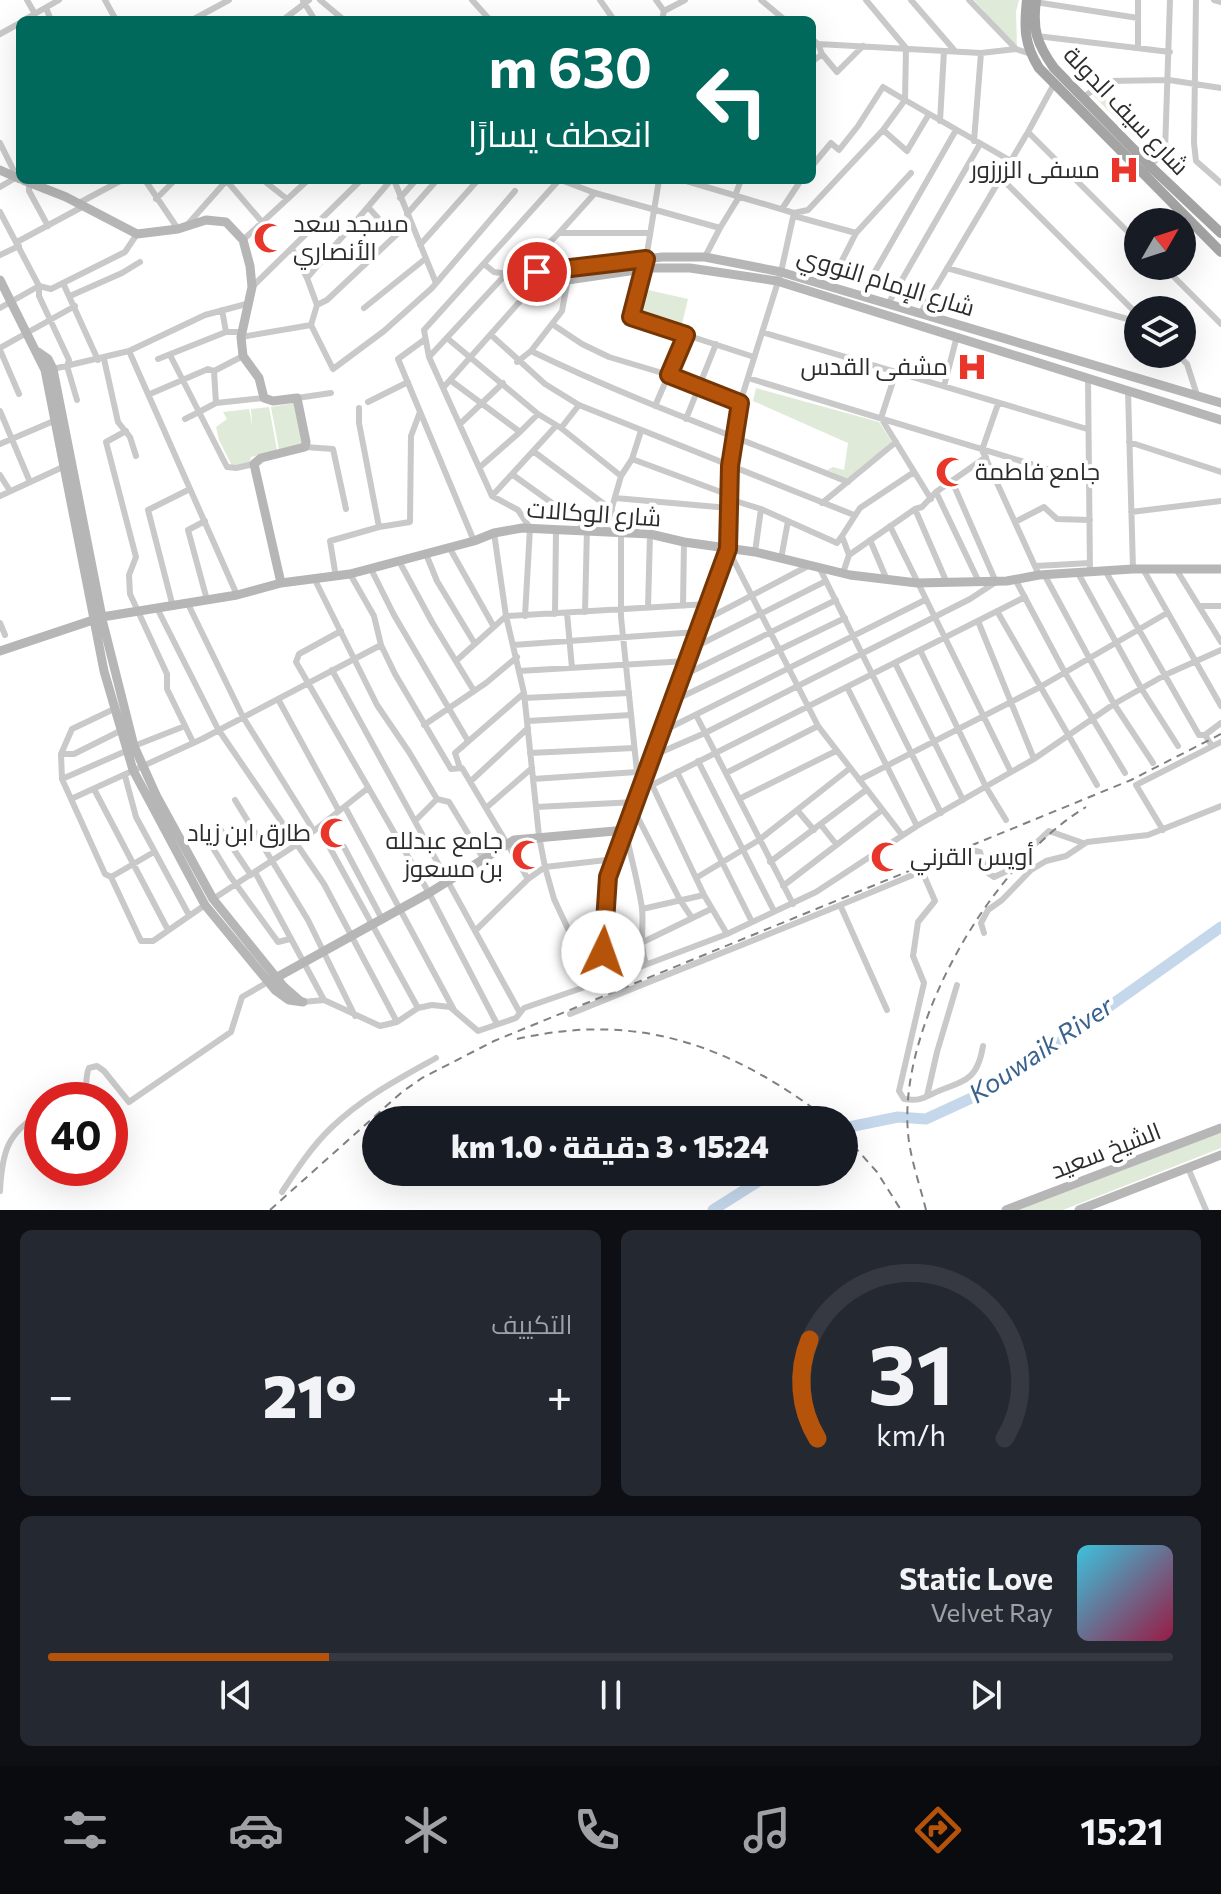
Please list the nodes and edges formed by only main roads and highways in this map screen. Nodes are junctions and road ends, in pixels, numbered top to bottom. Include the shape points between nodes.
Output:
1 (1033, 1) edge
2 (1221, 233) edge
3 (1221, 252) edge

1 - 2 main road, شارع سيف الدولة via 1033,26 1054,68
1 - 3 main road, شارع سيف الدولة via 1024,20 1031,54 1054,84

